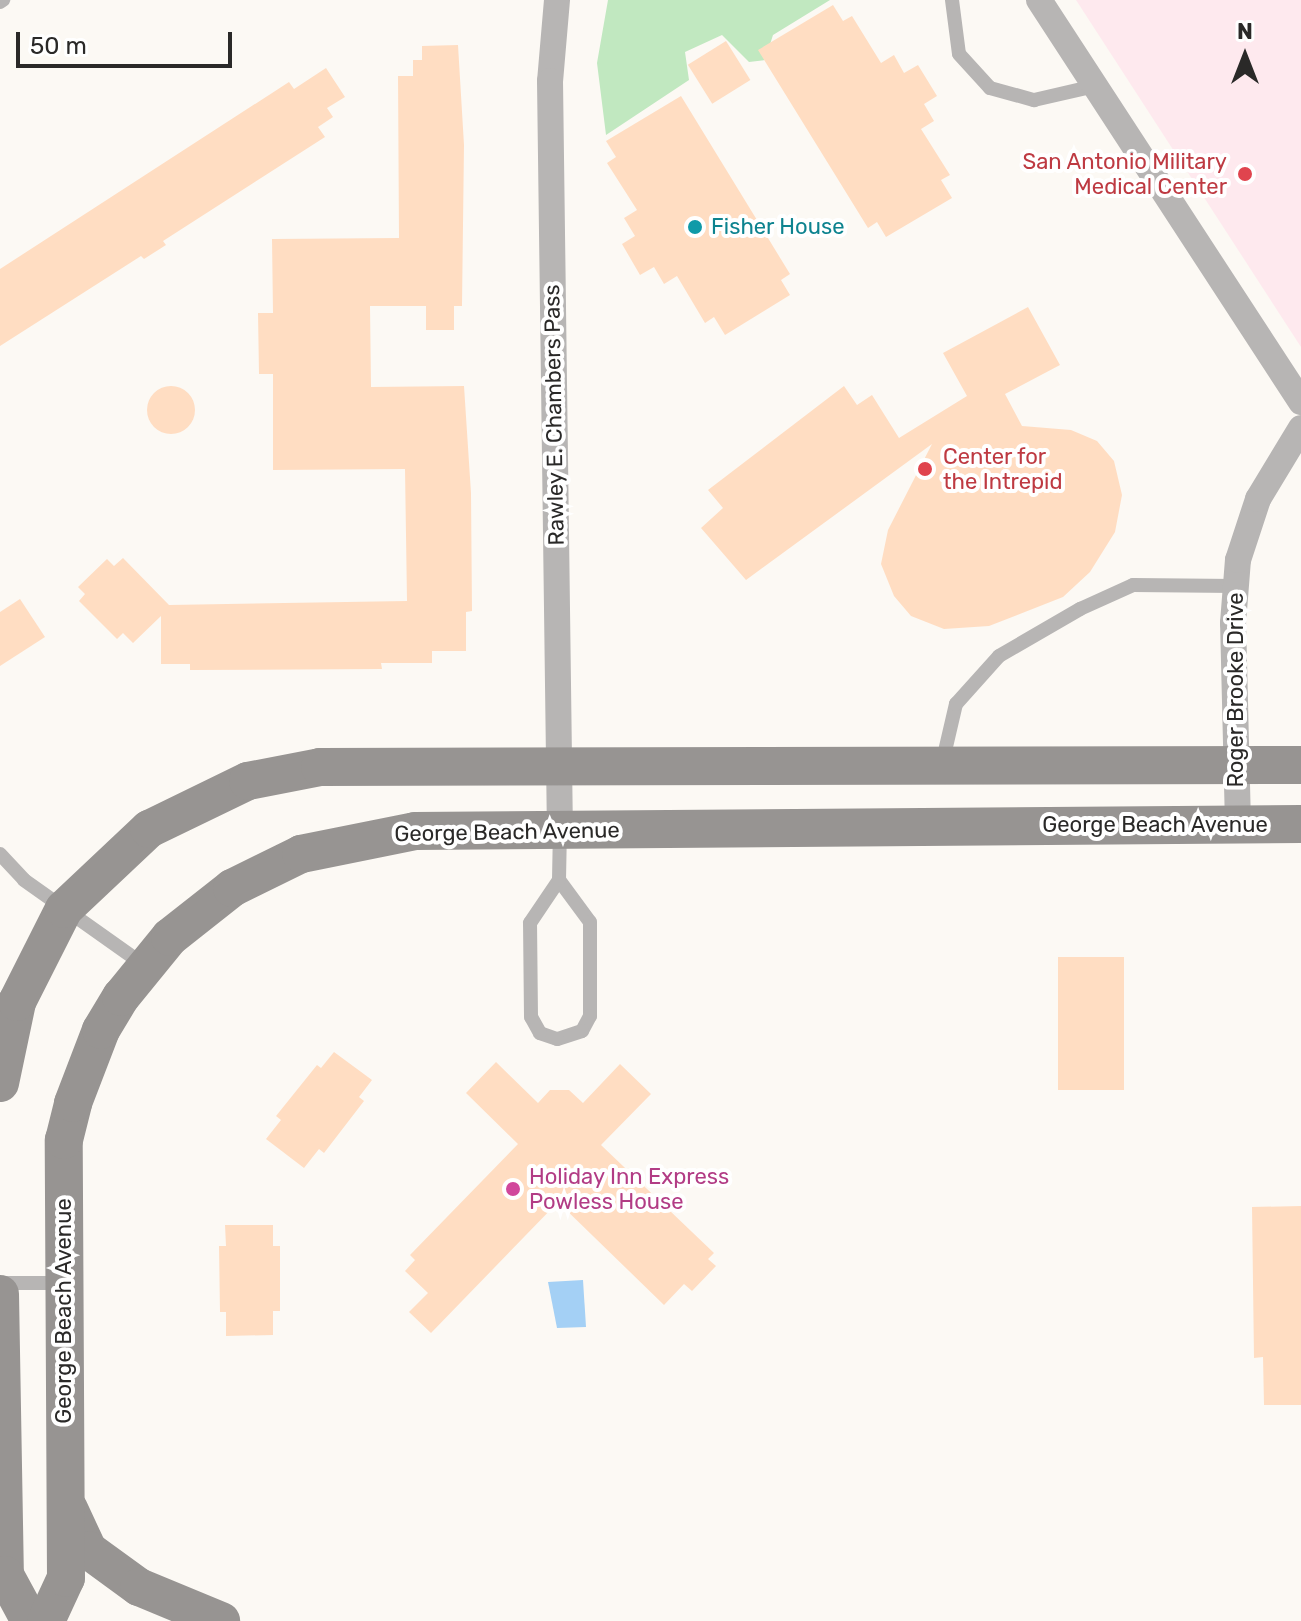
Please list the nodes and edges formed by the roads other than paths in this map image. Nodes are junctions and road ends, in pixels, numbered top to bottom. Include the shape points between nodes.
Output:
1 (557, 0) edge
2 (952, 0) edge
3 (1039, 0) edge
4 (1095, 86) junction
5 (1301, 402) edge
6 (1301, 428) edge
7 (1235, 586) junction
8 (559, 764) junction
9 (942, 765) junction
10 (1301, 765) edge
11 (1236, 766) junction
12 (1301, 824) edge
13 (1238, 825) junction
14 (560, 830) junction
15 (0, 854) edge
16 (559, 880) junction
17 (64, 909) junction
18 (144, 966) junction
19 (0, 1083) edge
20 (0, 1283) edge
21 (64, 1283) junction
22 (0, 1294) edge
23 (65, 1499) junction
24 (30, 1621) edge
25 (46, 1621) edge
26 (221, 1621) edge

1 - 8 street, Rawley E. Chambers Pass via 550,81
2 - 4 lane via 959,54 990,88 1034,100
3 - 4 street
4 - 5 street
6 - 7 street, Roger Brooke Drive via 1258,499
7 - 9 lane via 1133,585 999,656 956,704
7 - 11 street, Roger Brooke Drive
8 - 9 street
8 - 14 street, Rawley E. Chambers Pass
8 - 17 street via 320,767 248,781 149,829
9 - 11 street
10 - 11 street
11 - 13 street, Roger Brooke Drive
12 - 13 street, George Beach Avenue
13 - 14 street, George Beach Avenue
14 - 16 lane
14 - 18 street, George Beach Avenue via 415,831 301,854 232,888 170,937
15 - 17 lane via 24,880
16 - 16 lane via 530,923 531,1017 540,1033 557,1039 582,1031 590,1016 590,922
17 - 18 lane
17 - 19 street via 17,1002
18 - 21 street, George Beach Avenue via 101,1030 73,1103 64,1140
20 - 21 lane
21 - 23 street, George Beach Avenue
22 - 24 street via 5,1575
23 - 25 street, George Beach Avenue via 66,1578
23 - 26 street via 88,1550 139,1587

